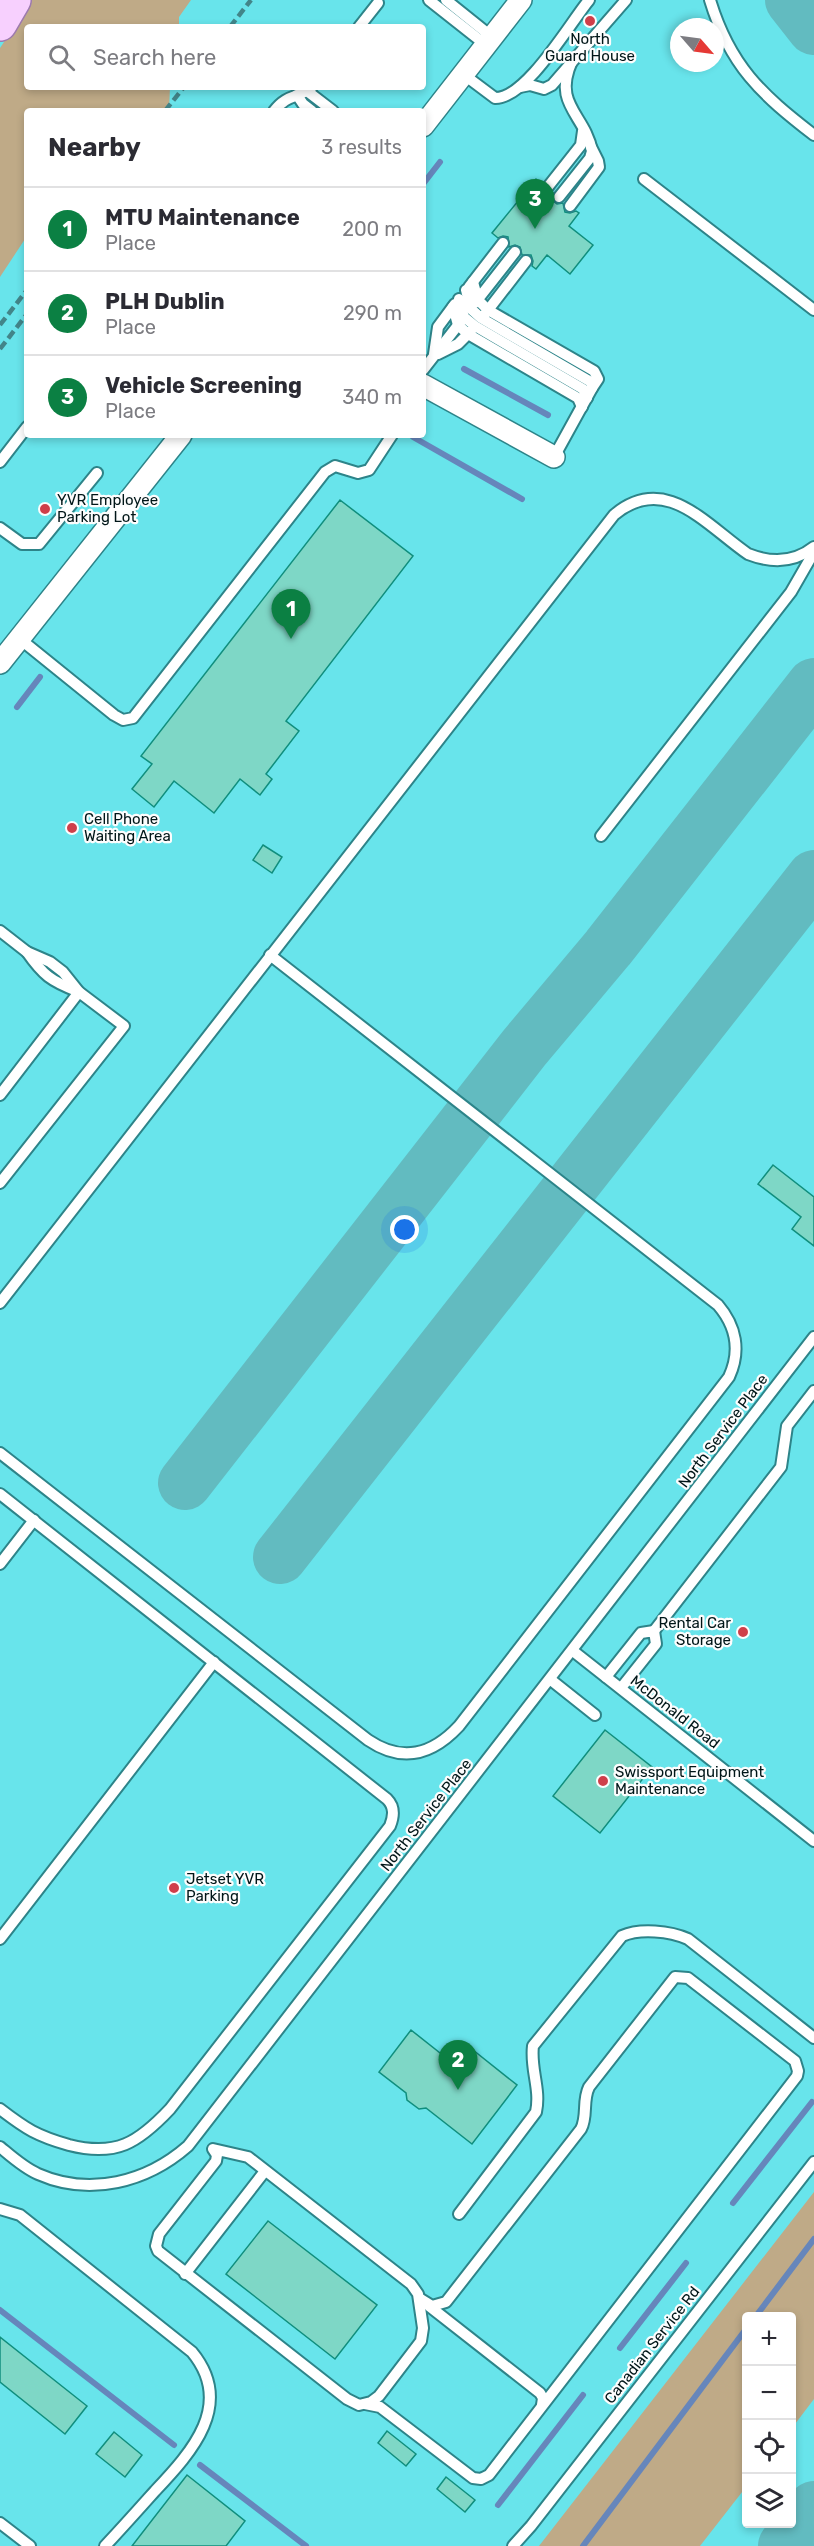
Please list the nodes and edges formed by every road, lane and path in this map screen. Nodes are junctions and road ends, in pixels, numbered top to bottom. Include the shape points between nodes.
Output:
1 (15, 0) edge
2 (429, 0) edge
3 (446, 0) edge
4 (521, 0) edge
5 (589, 0) edge
6 (626, 0) edge
7 (710, 0) edge
8 (378, 3) dead end
9 (0, 24) edge
10 (361, 24) edge
11 (489, 41) junction
12 (572, 61) junction
13 (463, 74) junction
14 (520, 87) junction
15 (305, 91) edge
16 (277, 108) edge
17 (308, 108) edge
18 (329, 108) edge
19 (426, 122) edge
20 (583, 131) junction
21 (814, 135) edge
22 (591, 147) junction
23 (644, 179) dead end
24 (547, 188) dead end
25 (559, 197) dead end
26 (570, 206) dead end
27 (503, 243) dead end
28 (515, 252) dead end
29 (526, 261) dead end
30 (463, 295) junction
31 (814, 310) edge
32 (468, 313) junction
33 (478, 322) junction
34 (433, 357) junction
35 (426, 366) edge
36 (426, 387) edge
37 (587, 398) junction
38 (24, 431) edge
39 (179, 438) edge
40 (390, 438) edge
41 (554, 457) joint
42 (0, 462) edge
43 (97, 473) dead end
44 (0, 528) edge
45 (814, 547) edge
46 (814, 552) edge
47 (20, 639) junction
48 (0, 663) edge
49 (604, 832) dead end
50 (0, 931) edge
51 (270, 955) junction
52 (79, 992) junction
53 (0, 1095) edge
54 (0, 1183) edge
55 (0, 1303) edge
56 (814, 1337) edge
57 (814, 1391) edge
58 (0, 1453) edge
59 (0, 1494) edge
60 (34, 1520) junction
61 (0, 1564) edge
62 (654, 1631) junction
63 (573, 1651) junction
64 (214, 1662) junction
65 (606, 1677) junction
66 (551, 1680) junction
67 (621, 1689) junction
68 (595, 1715) dead end
69 (814, 1841) edge
70 (0, 1939) edge
71 (814, 2038) edge
72 (0, 2109) edge
73 (197, 2136) junction
74 (0, 2147) edge
75 (213, 2149) junction
76 (814, 2162) edge
77 (266, 2171) junction
78 (0, 2209) edge
79 (459, 2214) dead end
80 (185, 2274) junction
81 (423, 2301) junction
82 (365, 2404) junction
83 (542, 2406) junction
84 (0, 2523) edge
85 (30, 2546) edge
86 (105, 2546) edge
87 (513, 2546) edge

1 - 9 main road
2 - 11 lane
3 - 11 lane
4 - 11 street
5 - 14 lane via 567,33
6 - 12 lane
7 - 21 lane via 724,39 743,71 772,102
8 - 10 lane
11 - 13 street
12 - 14 lane via 544,89
12 - 20 lane via 565,88
13 - 14 lane via 495,98
13 - 19 street
15 - 16 lane via 285,99
15 - 17 lane via 303,104
15 - 18 lane
20 - 22 lane
20 - 24 lane via 580,145
22 - 25 lane via 590,158
22 - 26 lane via 599,167
23 - 31 lane
27 - 30 lane
28 - 32 lane
29 - 33 lane
30 - 32 lane
30 - 32 lane
30 - 34 lane via 438,327
32 - 33 lane
32 - 33 lane
32 - 34 lane
33 - 34 lane via 458,344
33 - 37 lane via 578,398
33 - 37 lane via 589,380
34 - 35 lane
36 - 41 street
37 - 41 lane
38 - 42 lane
39 - 47 street
40 - 47 lane via 369,470 358,473 335,466 325,472 133,718 123,720 114,715
43 - 44 lane via 39,544 22,544
45 - 51 lane via 790,559 767,560 748,554 673,501 641,499 623,507 605,524
46 - 49 lane via 791,592
47 - 48 street
50 - 52 lane via 27,952 41,972
51 - 55 lane
51 - 58 lane via 714,1301 735,1336 735,1358 729,1377 459,1726 431,1748 409,1754 388,1751 368,1740
52 - 53 lane
52 - 54 lane via 124,1026
56 - 63 lane, North Service Place
57 - 62 lane via 787,1426 781,1467
59 - 60 lane
60 - 61 lane
60 - 64 lane
62 - 65 lane via 641,1633
62 - 67 lane via 656,1644
63 - 65 lane, McDonald Road
63 - 66 lane, North Service Place
64 - 70 lane
64 - 72 lane via 387,1799 393,1808 390,1826 170,2109 136,2139 109,2150 87,2149 35,2135
65 - 67 lane, McDonald Road
66 - 68 lane
66 - 73 lane, North Service Place
67 - 69 lane, McDonald Road
71 - 79 lane via 688,1939 669,1933 622,1936 534,2046 536,2112
73 - 74 lane, North Service Place via 159,2168 105,2184 70,2183 38,2174
73 - 75 lane
75 - 77 lane via 248,2157
75 - 80 lane via 216,2161 156,2240 158,2251
76 - 87 lane, Canadian Service Rd
77 - 80 lane
77 - 81 lane via 411,2284
78 - 86 lane via 20,2215 192,2352 207,2376 207,2418 195,2445
80 - 82 lane via 347,2399
81 - 82 lane via 421,2341 379,2396
81 - 83 lane via 540,2393
81 - 83 lane via 437,2306 446,2301 581,2129 589,2087 675,1977 688,1978 795,2061 797,2076
82 - 83 lane via 380,2407 477,2479 489,2475
84 - 85 lane

